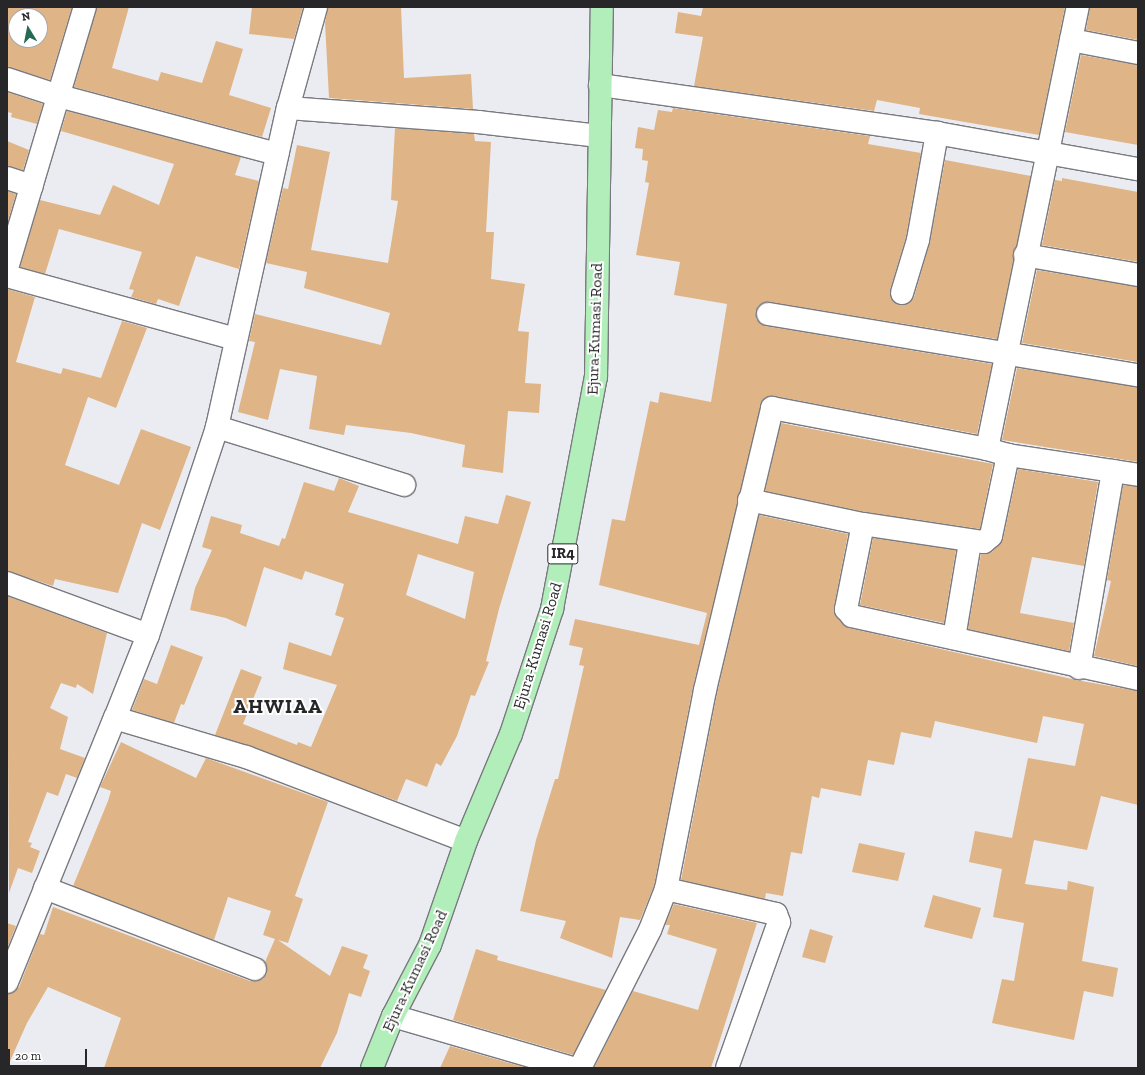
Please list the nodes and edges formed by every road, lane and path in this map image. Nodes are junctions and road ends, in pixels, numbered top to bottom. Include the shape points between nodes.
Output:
1 (85, 7) edge
2 (316, 7) edge
3 (602, 7) edge
4 (1078, 7) edge
5 (1071, 40) junction
6 (1138, 53) edge
7 (7, 79) edge
8 (600, 85) junction
9 (59, 96) junction
10 (288, 108) junction
11 (937, 133) junction
12 (599, 136) junction
13 (1046, 153) junction
14 (277, 154) junction
15 (1138, 169) edge
16 (7, 178) edge
17 (32, 186) junction
18 (1026, 255) junction
19 (7, 268) edge
20 (1138, 275) edge
21 (7, 276) edge
22 (902, 294) dead end
23 (768, 314) dead end
24 (235, 339) junction
25 (1006, 353) junction
26 (1138, 375) edge
27 (217, 427) junction
28 (998, 452) junction
29 (1113, 471) junction
30 (1138, 475) edge
31 (404, 486) dead end
32 (748, 500) junction
33 (863, 524) junction
34 (970, 542) junction
35 (7, 583) edge
36 (148, 635) junction
37 (954, 638) junction
38 (1079, 668) junction
39 (1138, 680) edge
40 (115, 718) junction
41 (466, 841) junction
42 (45, 888) junction
43 (666, 889) junction
44 (255, 969) dead end
45 (7, 982) edge
46 (393, 1016) junction
47 (372, 1068) edge
48 (572, 1068) edge
49 (580, 1068) edge
50 (727, 1068) edge

1 - 9 street
2 - 10 street
3 - 8 main road, Ejura-Kumasi Road / IR4
4 - 5 street
5 - 6 street
5 - 13 street
7 - 9 street
8 - 11 street
8 - 12 main road, Ejura-Kumasi Road / IR4
9 - 14 street
9 - 17 street
10 - 12 street via 478,122
10 - 14 street
11 - 13 street
11 - 22 street via 918,240
12 - 41 main road, Ejura-Kumasi Road / IR4 via 596,377 579,477 552,609 511,734
13 - 15 street
13 - 18 street
14 - 24 street
16 - 17 street
17 - 19 street
18 - 20 street
18 - 25 street
21 - 24 street
23 - 25 street
24 - 27 street
25 - 26 street
25 - 28 street
27 - 31 street
27 - 36 street
28 - 29 street
28 - 32 street via 772,408
28 - 34 street via 991,536 984,542
29 - 30 street
29 - 38 street
32 - 33 street
32 - 43 street via 705,690
33 - 34 street
33 - 37 street via 846,609 848,613
34 - 37 street
35 - 36 street
36 - 40 street
37 - 38 street
38 - 39 street
40 - 41 street via 246,756
40 - 42 street
41 - 46 main road, Ejura-Kumasi Road / IR4 via 430,945
42 - 44 street
42 - 45 street
43 - 49 street via 650,930
43 - 50 street via 776,914 780,922
46 - 47 main road, Ejura-Kumasi Road / IR4
46 - 48 street

